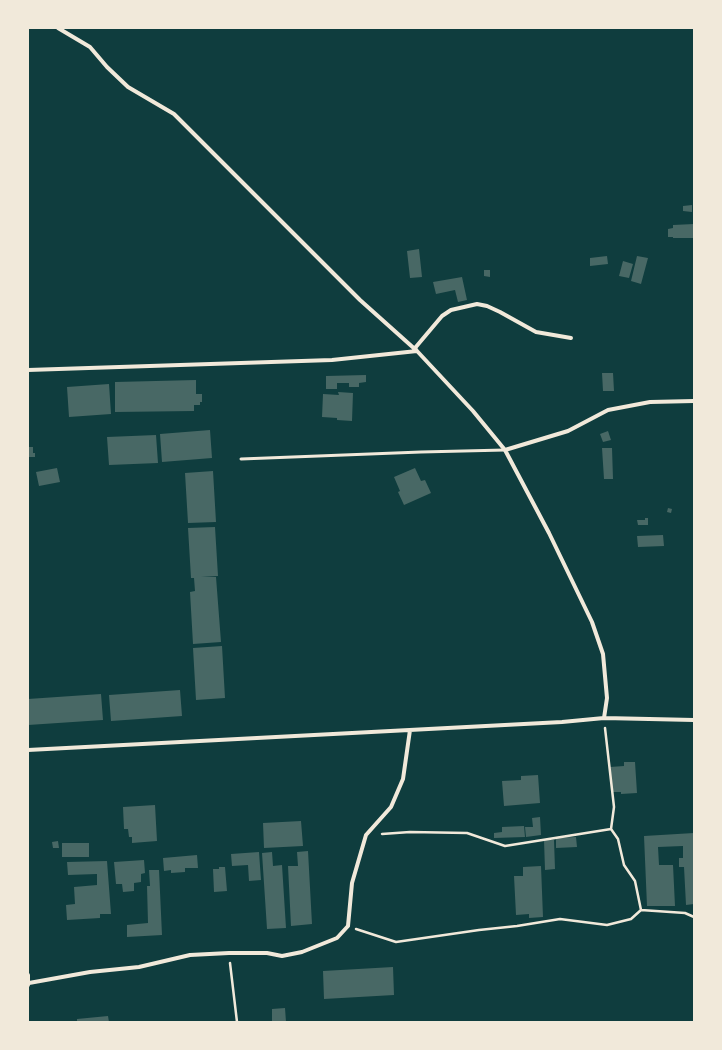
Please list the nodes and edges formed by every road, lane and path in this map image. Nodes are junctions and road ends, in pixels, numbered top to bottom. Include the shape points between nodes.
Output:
1 (58, 28) edge
2 (571, 338) dead end
3 (417, 352) junction
4 (28, 370) edge
5 (694, 401) edge
6 (505, 450) junction
7 (241, 459) dead end
8 (604, 718) junction
9 (694, 720) edge
10 (410, 730) junction
11 (28, 750) edge
12 (611, 829) junction
13 (366, 835) junction
14 (641, 910) junction
15 (694, 917) edge
16 (348, 926) junction
17 (229, 953) junction
18 (28, 975) edge
19 (28, 984) edge
20 (237, 1022) edge

1 - 3 street via 90,47 128,86 174,114 360,300
2 - 3 street via 536,332 500,312 477,304 451,310 442,316 415,348
3 - 4 street via 332,360
3 - 6 street via 473,411
5 - 6 street via 650,402 608,410 568,431
6 - 7 lane
6 - 8 street via 592,622 603,654 606,698
8 - 9 street
8 - 10 street
8 - 12 path via 614,807
10 - 11 street
10 - 13 street via 403,779 391,807
12 - 13 path via 505,846 467,833 410,832
12 - 14 path via 618,839 624,865 635,881
13 - 16 street via 352,883
14 - 15 path via 685,913
14 - 16 path via 631,919 607,925 560,919 396,942
16 - 17 street via 337,938 302,952 282,956 267,953
17 - 19 street via 190,955 139,967 90,972
17 - 20 path
18 - 19 street

